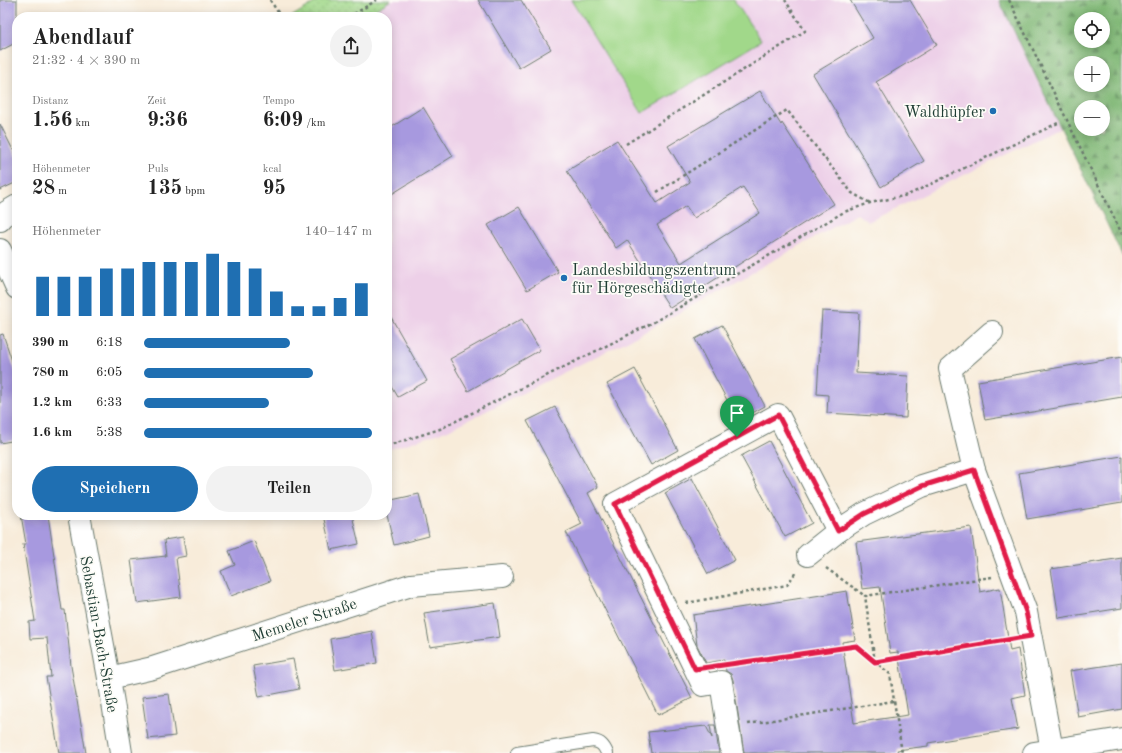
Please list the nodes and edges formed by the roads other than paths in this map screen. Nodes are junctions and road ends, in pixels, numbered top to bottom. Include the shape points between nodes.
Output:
1 (12, 209) edge
2 (0, 220) edge
3 (0, 250) edge
4 (12, 277) edge
5 (992, 332) dead end
6 (974, 470) junction
7 (80, 520) edge
8 (838, 531) junction
9 (808, 555) road end
10 (502, 577) dead end
11 (109, 678) junction
12 (1122, 739) edge
13 (1043, 752) edge
14 (121, 753) edge
15 (516, 753) edge
16 (607, 753) edge
17 (732, 753) edge

1 - 2 street
3 - 4 street
5 - 6 street via 950,369
6 - 8 street via 922,486 864,514
6 - 13 street via 1026,612 1031,636
7 - 11 street, Sebastian-Bach-Straße
8 - 9 street
8 - 17 street via 778,415 615,504 703,686 721,682
10 - 11 street, Memeler Straße via 411,586 153,668
11 - 14 street, Sebastian-Bach-Straße
12 - 13 street
15 - 16 lane via 592,741 604,746

